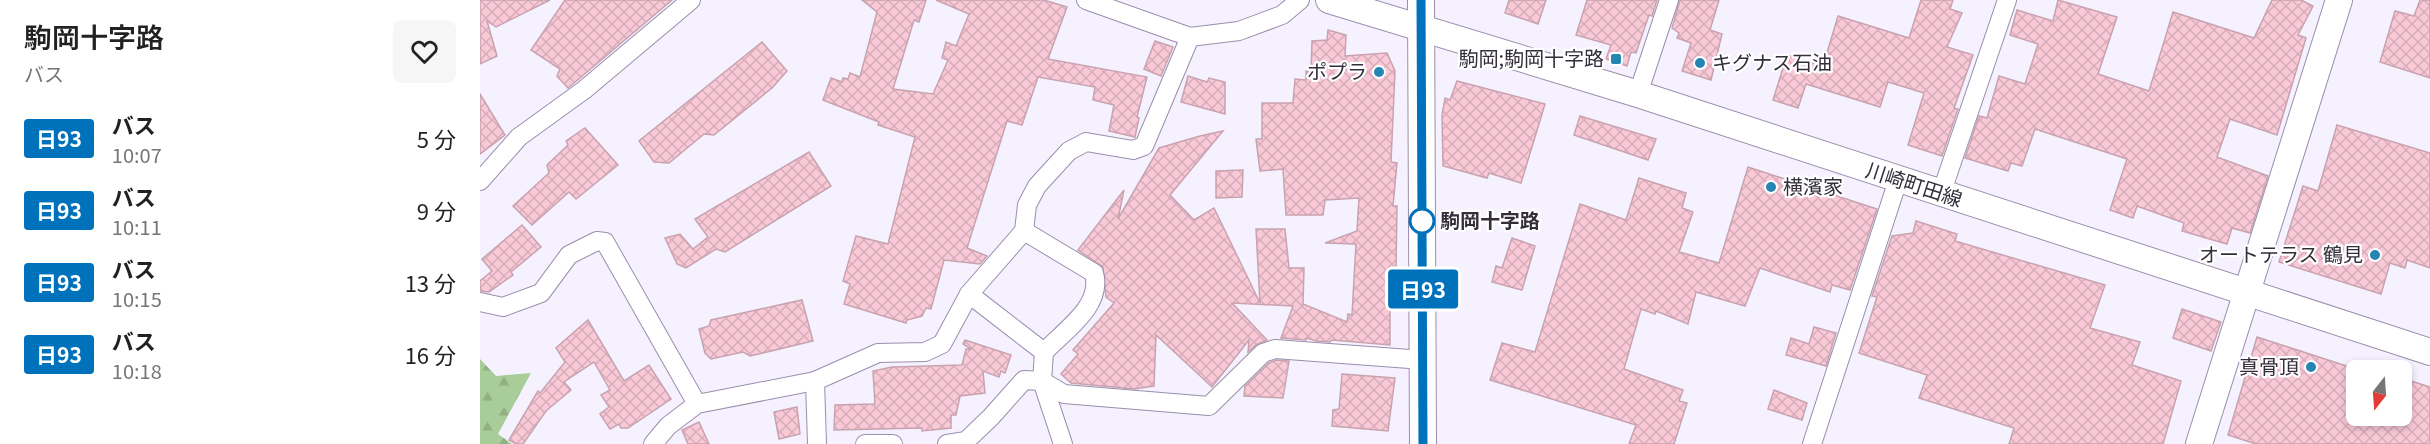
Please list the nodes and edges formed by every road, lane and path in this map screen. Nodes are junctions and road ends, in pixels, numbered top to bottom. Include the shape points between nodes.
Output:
1 (691, 0) edge
2 (1086, 0) edge
3 (1300, 0) edge
4 (1329, 0) edge
5 (1421, 0) edge
6 (1669, 0) edge
7 (2007, 0) edge
8 (2339, 0) edge
9 (1420, 26) junction
10 (1190, 37) junction
11 (1638, 94) junction
12 (1898, 180) junction
13 (480, 181) edge
14 (1941, 194) junction
15 (1024, 231) junction
16 (969, 294) junction
17 (2246, 294) junction
18 (480, 302) edge
19 (1044, 352) junction
20 (2430, 352) edge
21 (1423, 360) junction
22 (816, 381) junction
23 (1042, 381) junction
24 (698, 404) junction
25 (653, 444) edge
26 (817, 444) edge
27 (865, 444) edge
28 (893, 444) edge
29 (947, 444) edge
30 (1063, 444) edge
31 (1423, 444) edge
32 (1812, 444) edge
33 (2199, 444) edge

1 - 13 street via 584,90 519,137
2 - 10 street
3 - 10 street via 1282,15 1239,31
4 - 9 main road, 川崎町田線
5 - 9 main road
6 - 11 street
7 - 14 street
8 - 17 main road
9 - 11 main road, 川崎町田線
9 - 21 main road
10 - 15 street via 1143,146 1134,150 1086,142 1069,151 1037,186 1027,205
11 - 12 main road, 川崎町田線
12 - 14 main road, 川崎町田線
12 - 32 street
14 - 17 main road, 川崎町田線
15 - 16 street
15 - 19 street via 1094,273 1096,282 1093,302
16 - 19 street
16 - 22 street via 942,344 925,352 878,353
17 - 20 main road, 川崎町田線
17 - 33 main road
18 - 24 street via 503,307 540,293 569,255 597,241 605,242
19 - 23 street
21 - 23 street via 1275,349 1263,353 1209,406 1064,394
21 - 31 main road
22 - 24 street
22 - 26 street
23 - 29 street via 1024,380 966,441
23 - 30 street
24 - 25 street via 668,426
27 - 28 street

